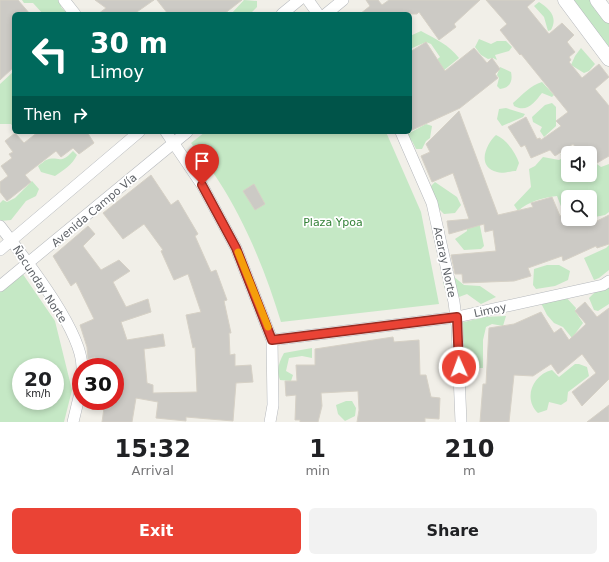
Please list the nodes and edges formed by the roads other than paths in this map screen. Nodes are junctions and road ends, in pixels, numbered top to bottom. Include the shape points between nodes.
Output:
1 (64, 0) edge
2 (299, 0) edge
3 (308, 0) edge
4 (342, 0) edge
5 (565, 0) edge
6 (597, 0) edge
7 (73, 12) edge
8 (284, 12) edge
9 (317, 12) edge
10 (328, 12) edge
11 (609, 16) edge
12 (609, 59) edge
13 (137, 134) edge
14 (167, 134) edge
15 (185, 134) edge
16 (402, 134) edge
17 (174, 143) junction
18 (0, 226) edge
19 (11, 240) junction
20 (0, 250) edge
21 (29, 263) junction
22 (609, 281) edge
23 (0, 286) edge
24 (457, 317) junction
25 (272, 340) junction
26 (82, 358) edge
27 (76, 410) edge
28 (73, 422) edge
29 (270, 422) edge
30 (461, 422) edge

1 - 7 street
2 - 8 street
3 - 9 street
4 - 10 street
5 - 12 street
6 - 11 street
13 - 19 street
14 - 17 street
15 - 17 street, Avenida Campo Vía
16 - 24 street, Acaray Norte via 432,203
17 - 21 street, Avenida Campo Vía
17 - 25 street via 202,185 236,248
18 - 19 street, Ñacunday Norte
19 - 20 street
19 - 21 street, Ñacunday Norte
21 - 23 street, Avenida Campo Vía
21 - 26 street, Ñacunday Norte via 62,314
22 - 24 street, Limoy via 603,286
24 - 25 street, Limoy
24 - 30 street, Acaray Norte
25 - 29 street via 273,405
27 - 28 street

